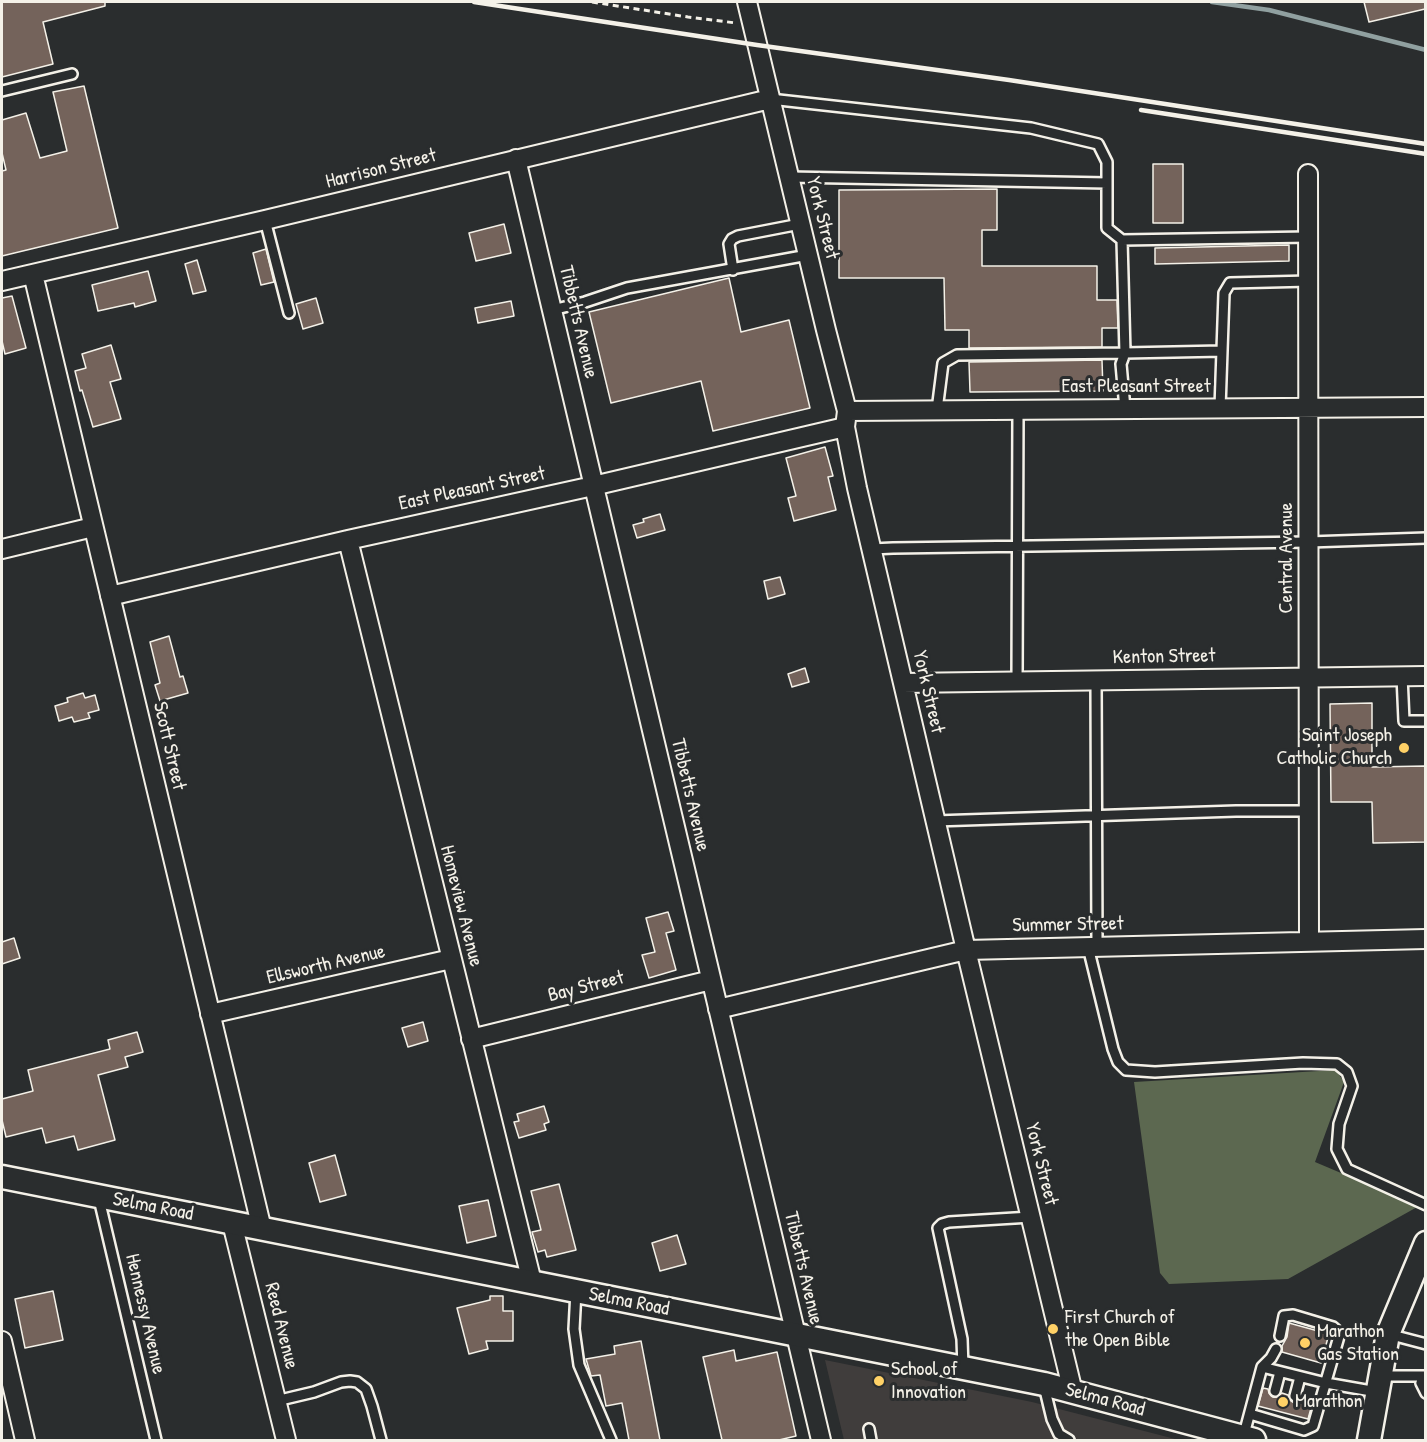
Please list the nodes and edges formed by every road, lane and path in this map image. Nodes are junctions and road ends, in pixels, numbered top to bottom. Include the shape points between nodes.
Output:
1 (592, 2) edge
2 (747, 2) edge
3 (752, 25) junction
4 (72, 74) dead end
5 (2, 91) edge
6 (770, 99) junction
7 (516, 159) junction
8 (1308, 174) dead end
9 (789, 177) junction
10 (1107, 183) junction
11 (265, 220) junction
12 (800, 224) junction
13 (1309, 237) junction
14 (1122, 240) junction
15 (808, 255) junction
16 (733, 270) junction
17 (33, 274) junction
18 (2, 281) edge
19 (1309, 281) junction
20 (552, 310) junction
21 (289, 313) dead end
22 (1222, 351) junction
23 (1125, 353) junction
24 (1425, 407) edge
25 (1220, 408) junction
26 (1309, 408) junction
27 (1125, 409) junction
28 (1018, 410) junction
29 (937, 411) junction
30 (846, 419) junction
31 (593, 486) junction
32 (93, 527) junction
33 (1425, 538) edge
34 (348, 540) junction
35 (1309, 542) junction
36 (1016, 546) junction
37 (2, 549) edge
38 (872, 549) junction
39 (110, 596) junction
40 (1402, 676) junction
41 (1425, 676) edge
42 (1309, 677) junction
43 (1096, 680) junction
44 (1017, 681) junction
45 (903, 683) junction
46 (1425, 722) edge
47 (1309, 811) junction
48 (1096, 815) junction
49 (935, 821) junction
50 (1425, 939) edge
51 (1309, 942) junction
52 (1092, 947) junction
53 (966, 951) junction
54 (451, 959) junction
55 (711, 980) junction
56 (718, 1009) junction
57 (210, 1014) junction
58 (471, 1039) junction
59 (2, 1177) edge
60 (98, 1196) junction
61 (1425, 1205) edge
62 (1031, 1217) junction
63 (232, 1223) junction
64 (262, 1229) junction
65 (1425, 1243) edge
66 (532, 1282) junction
67 (576, 1291) junction
68 (1389, 1334) junction
69 (796, 1335) junction
70 (1280, 1336) dead end
71 (2, 1341) edge
72 (1425, 1344) edge
73 (1276, 1349) dead end
74 (1262, 1367) junction
75 (963, 1368) junction
76 (1280, 1372) junction
77 (1300, 1377) junction
78 (1425, 1378) edge
79 (1326, 1383) junction
80 (1044, 1384) junction
81 (1379, 1384) junction
82 (1275, 1391) dead end
83 (1073, 1392) junction
84 (1425, 1393) edge
85 (1295, 1396) dead end
86 (276, 1401) junction
87 (1250, 1414) junction
88 (868, 1429) dead end
89 (1213, 1435) edge
90 (1248, 1439) edge
91 (25, 1440) edge
92 (156, 1440) edge
93 (286, 1440) edge
94 (381, 1440) edge
95 (611, 1440) edge
96 (821, 1440) edge
97 (871, 1440) edge
98 (1069, 1440) edge
99 (1369, 1440) edge

1 - 3 path
2 - 3 street, York Street
3 - 6 street, York Street
4 - 5 lane
6 - 7 street, Harrison Street
6 - 9 street, York Street
6 - 10 lane via 1031,128 1098,144 1107,162
7 - 11 street, Harrison Street
7 - 20 street, Tibbetts Avenue
8 - 13 street, Central Avenue
9 - 10 lane
9 - 12 street, York Street
10 - 14 lane via 1107,228
11 - 17 street, Harrison Street
11 - 21 lane
12 - 15 street, York Street
12 - 16 lane via 732,239 729,244
13 - 14 lane
13 - 19 street, Central Avenue
14 - 23 lane
15 - 16 lane
15 - 30 street, York Street
16 - 20 lane via 627,288
17 - 18 street, Harrison Street
17 - 32 street, Scott Street
19 - 22 lane via 1230,283 1224,293
19 - 26 street, Central Avenue
20 - 31 street, Tibbetts Avenue
22 - 23 lane
22 - 25 lane
23 - 27 lane via 1121,364
23 - 29 lane via 957,355 943,363
24 - 26 street, East Pleasant Street
25 - 26 street, East Pleasant Street
25 - 27 street, East Pleasant Street
26 - 35 street, Central Avenue
27 - 28 street, East Pleasant Street
28 - 29 street, East Pleasant Street
28 - 36 lane
29 - 30 street, East Pleasant Street
30 - 31 street, East Pleasant Street
30 - 38 street, York Street
31 - 34 street, East Pleasant Street
31 - 55 street, Tibbetts Avenue
32 - 37 street
32 - 39 street, Scott Street
33 - 35 lane
34 - 39 street, East Pleasant Street
34 - 54 street, Homeview Avenue
35 - 36 lane
35 - 42 street, Central Avenue
36 - 38 lane
36 - 44 lane
38 - 45 street, York Street
39 - 57 street, Scott Street
40 - 41 street, Kenton Street
40 - 42 street, Kenton Street
40 - 46 lane via 1404,722
42 - 43 street, Kenton Street
42 - 47 street, Central Avenue
43 - 44 street, Kenton Street
43 - 48 lane
44 - 45 street, Kenton Street
45 - 49 street, York Street
47 - 48 lane
47 - 51 street, Central Avenue
48 - 49 lane
48 - 52 lane
49 - 53 street, York Street
50 - 51 street, Summer Street
51 - 52 street, Summer Street
52 - 53 street, Summer Street
52 - 61 lane via 1113,1049 1126,1070 1337,1065 1347,1072 1352,1086 1339,1124 1337,1149 1347,1169
53 - 56 street, Summer Street
53 - 62 street, York Street
54 - 57 street, Ellsworth Avenue
54 - 58 street, Homeview Avenue
55 - 56 street, Tibbetts Avenue
55 - 58 street, Bay Street
56 - 69 street, Tibbetts Avenue
57 - 64 street, Scott Street
58 - 66 street, Homeview Avenue
59 - 60 street, Selma Road
60 - 63 street, Selma Road
60 - 92 lane, Hennessy Avenue
62 - 75 lane via 948,1222 938,1228 962,1339
62 - 83 street, York Street
63 - 64 street, Selma Road
63 - 86 street, Reed Avenue
64 - 66 street, Selma Road
65 - 68 street
66 - 67 street, Selma Road
67 - 69 street, Selma Road
67 - 95 lane via 574,1329 579,1365
68 - 72 lane
68 - 81 street
69 - 75 street, Selma Road
69 - 96 street, Tibbetts Avenue
70 - 79 lane via 1284,1316 1293,1315 1333,1327 1340,1333
71 - 91 street
73 - 74 lane
74 - 76 lane
74 - 87 lane
75 - 80 street, Selma Road
76 - 77 lane
76 - 82 lane
77 - 79 lane
77 - 85 lane
78 - 81 lane
78 - 84 lane via 1421,1383
79 - 81 lane
79 - 87 lane via 1313,1426 1304,1430 1269,1414
80 - 83 street, Selma Road
80 - 98 lane via 1052,1419 1059,1434
81 - 99 street
83 - 89 street, Selma Road
86 - 93 street, Reed Avenue
86 - 94 lane via 341,1382 357,1382 366,1389
87 - 90 lane
88 - 97 lane
89 - 90 street, Selma Road

